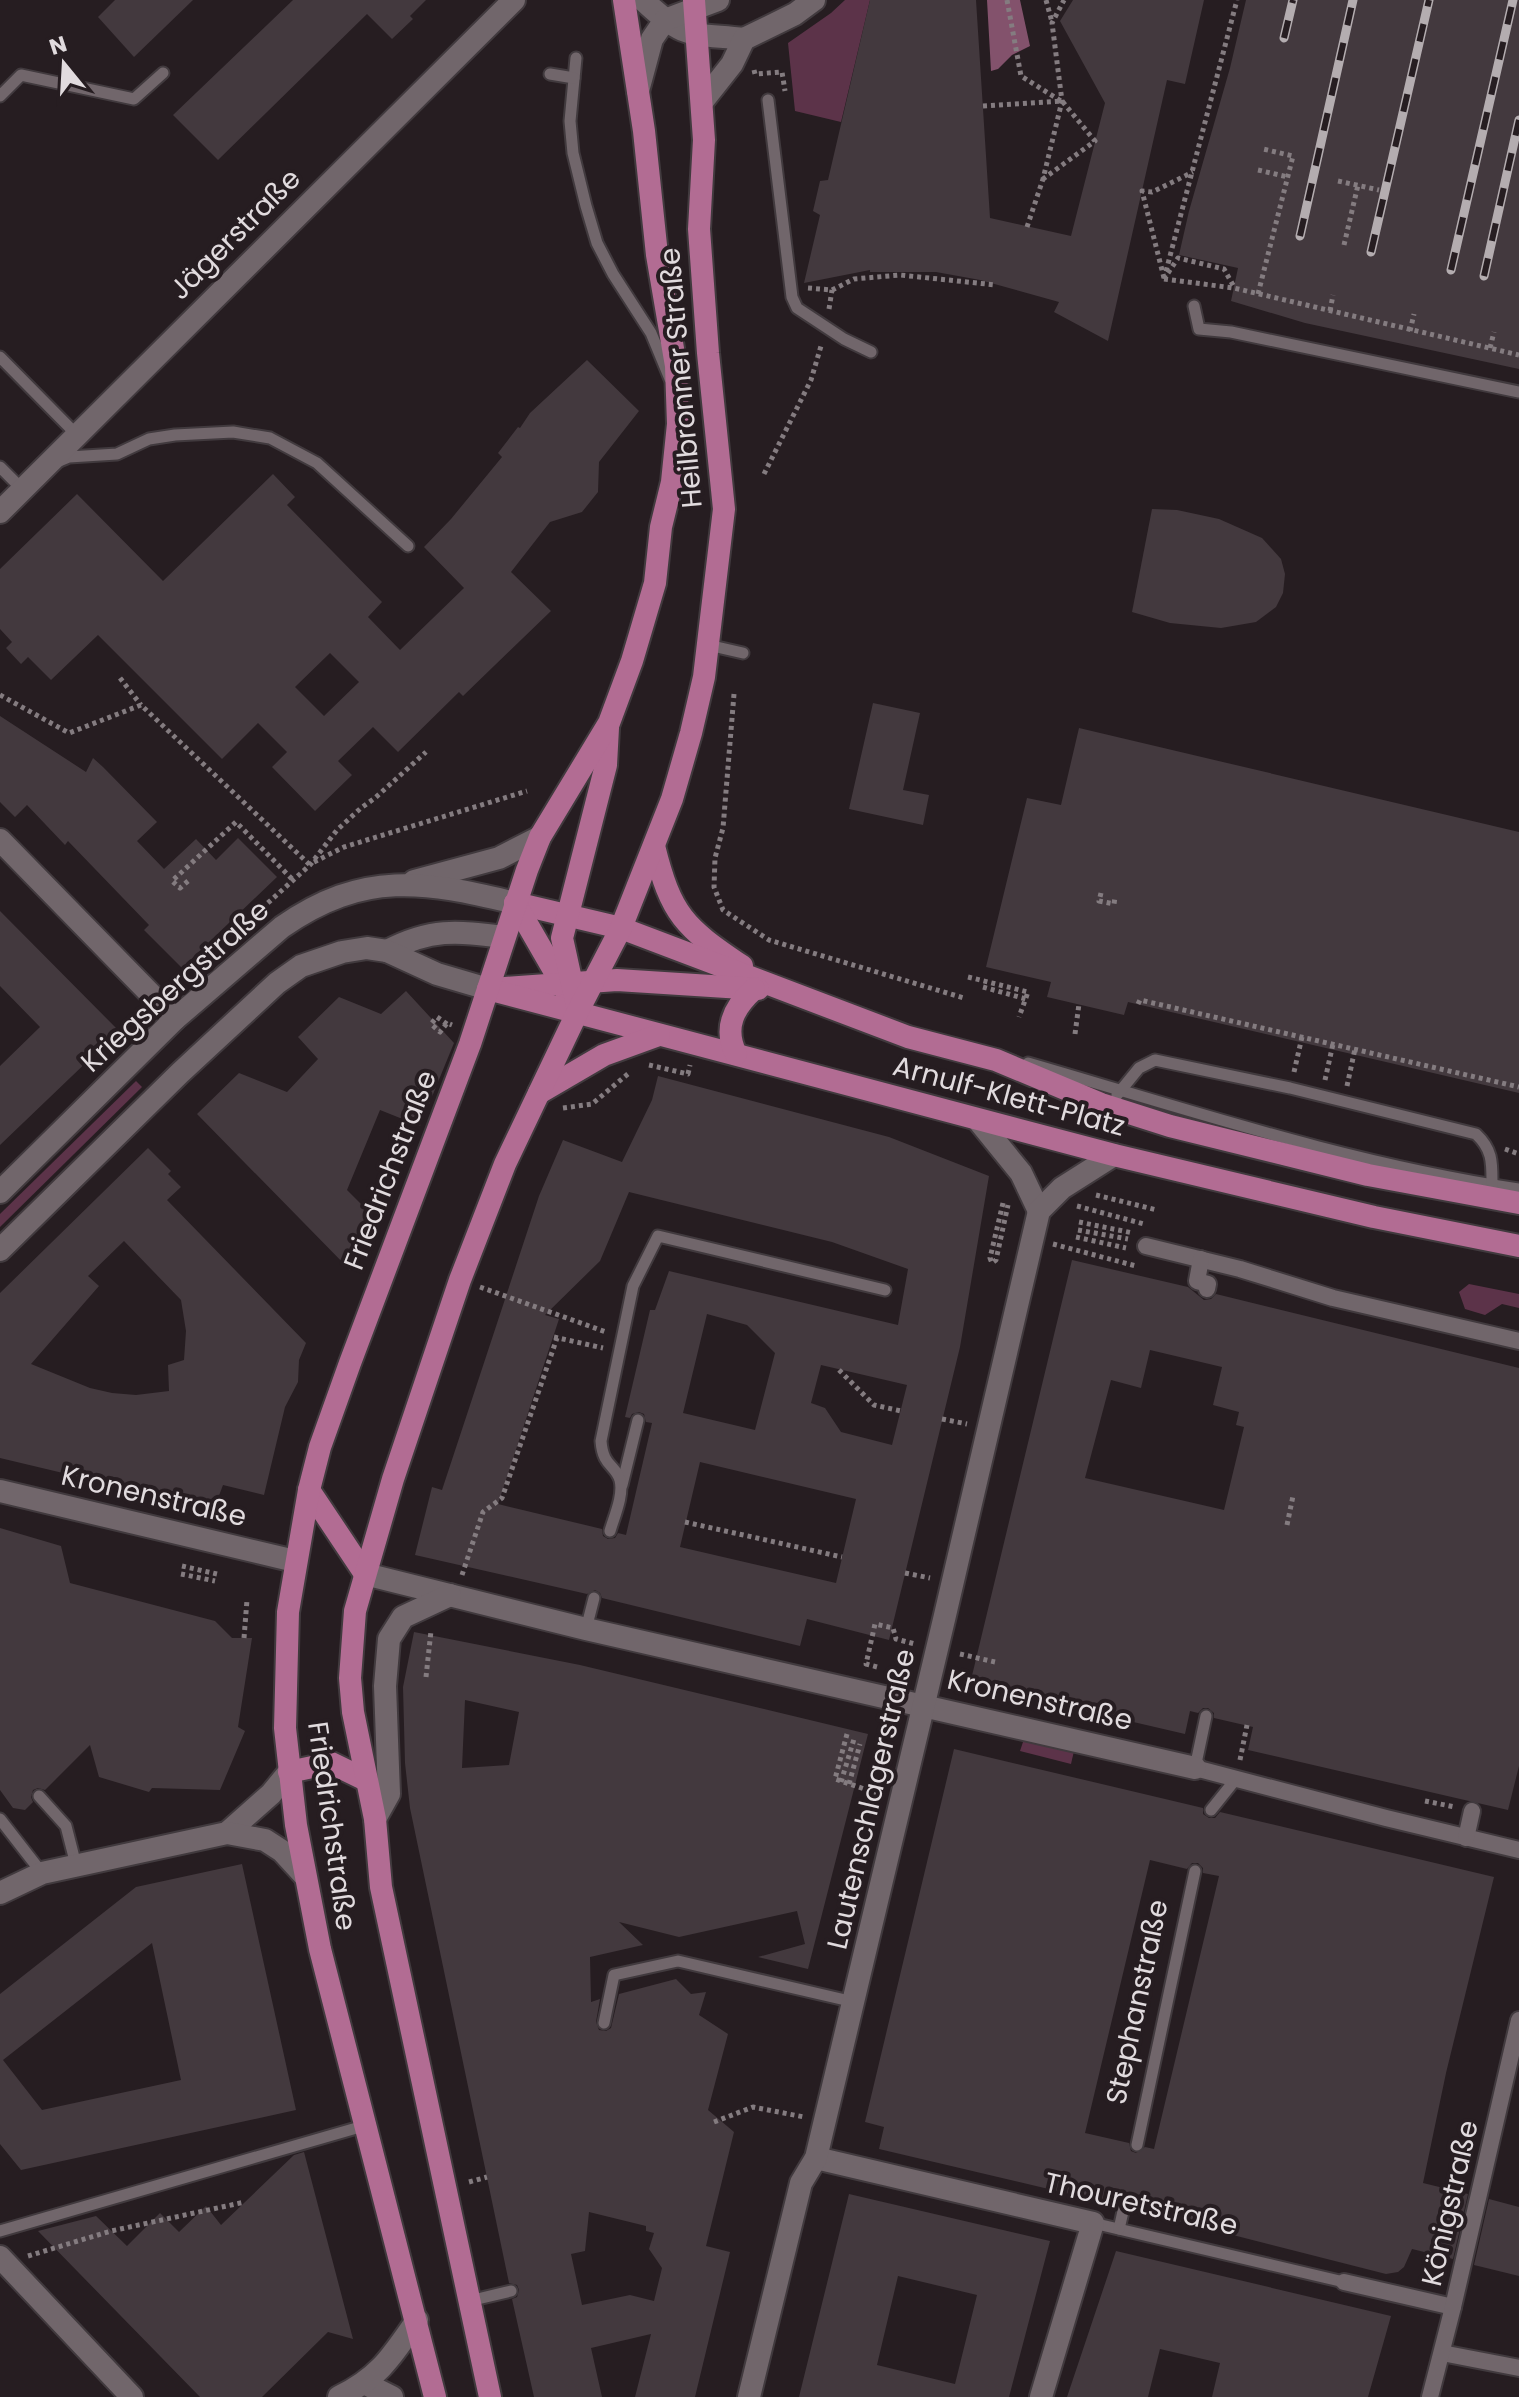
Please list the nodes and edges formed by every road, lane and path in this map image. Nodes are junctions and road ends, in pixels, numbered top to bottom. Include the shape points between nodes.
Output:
1 (514, 0) edge
2 (624, 0) edge
3 (643, 0) edge
4 (718, 0) edge
5 (814, 0) edge
6 (1007, 0) edge
7 (1046, 0) edge
8 (1064, 0) edge
9 (1237, 0) edge
10 (695, 4) edge
11 (665, 20) junction
12 (1052, 23) junction
13 (698, 36) junction
14 (744, 39) junction
15 (576, 58) dead end
16 (163, 73) dead end
17 (550, 74) dead end
18 (574, 78) junction
19 (638, 91) junction
20 (0, 96) edge
21 (768, 100) dead end
22 (1062, 101) junction
23 (702, 102) junction
24 (983, 106) dead end
25 (1263, 149) dead end
26 (1258, 170) dead end
27 (1193, 172) junction
28 (1288, 177) junction
29 (1043, 179) junction
30 (1338, 181) dead end
31 (1358, 185) junction
32 (1379, 190) dead end
33 (1027, 227) dead end
34 (1344, 245) dead end
35 (1164, 279) junction
36 (996, 285) dead end
37 (807, 288) dead end
38 (1234, 288) junction
39 (832, 290) junction
40 (1258, 294) junction
41 (1333, 295) dead end
42 (1194, 306) dead end
43 (1330, 311) junction
44 (1414, 314) dead end
45 (826, 326) junction
46 (1410, 331) junction
47 (1494, 332) dead end
48 (1490, 348) junction
49 (871, 352) dead end
50 (1519, 355) edge
51 (0, 357) edge
52 (1519, 392) edge
53 (679, 399) junction
54 (76, 434) junction
55 (0, 467) edge
56 (44, 467) junction
57 (764, 474) dead end
58 (22, 489) junction
59 (0, 512) edge
60 (408, 546) dead end
61 (708, 645) junction
62 (743, 653) dead end
63 (120, 678) dead end
64 (734, 694) dead end
65 (0, 695) edge
66 (141, 705) junction
67 (609, 723) junction
68 (426, 752) dead end
69 (527, 791) dead end
70 (540, 837) junction
71 (0, 840) edge
72 (654, 846) junction
73 (310, 865) junction
74 (293, 880) junction
75 (188, 881) dead end
76 (405, 884) junction
77 (1101, 893) dead end
78 (1115, 897) dead end
79 (515, 903) junction
80 (622, 926) junction
81 (565, 927) junction
82 (239, 929) dead end
83 (504, 937) junction
84 (534, 939) junction
85 (387, 951) junction
86 (968, 977) dead end
87 (595, 980) junction
88 (566, 982) junction
89 (765, 986) junction
90 (983, 987) dead end
91 (488, 989) junction
92 (964, 998) dead end
93 (1026, 999) junction
94 (1079, 1004) dead end
95 (1138, 1004) dead end
96 (578, 1011) junction
97 (1019, 1017) dead end
98 (175, 1019) junction
99 (1075, 1034) dead end
100 (660, 1035) junction
101 (1333, 1044) junction
102 (736, 1054) junction
103 (648, 1065) dead end
104 (633, 1070) dead end
105 (688, 1074) dead end
106 (1323, 1086) dead end
107 (1519, 1087) edge
108 (537, 1094) junction
109 (1114, 1098) junction
110 (592, 1104) dead end
111 (978, 1120) junction
112 (1114, 1155) junction
113 (1492, 1185) junction
114 (1519, 1189) edge
115 (0, 1192) edge
116 (1096, 1195) dead end
117 (1519, 1203) edge
118 (1006, 1204) joint
119 (1079, 1208) dead end
120 (1157, 1210) dead end
121 (1039, 1211) junction
122 (1079, 1222) dead end
123 (1032, 1239) junction
124 (1146, 1244) junction
125 (1519, 1246) edge
126 (0, 1250) edge
127 (1201, 1259) junction
128 (460, 1280) junction
129 (1207, 1289) dead end
130 (885, 1290) dead end
131 (602, 1330) dead end
132 (1519, 1341) edge
133 (605, 1349) dead end
134 (839, 1370) dead end
135 (901, 1411) dead end
136 (942, 1419) dead end
137 (638, 1420) dead end
138 (951, 1421) dead end
139 (309, 1490) junction
140 (0, 1491) edge
141 (620, 1491) junction
142 (1293, 1496) dead end
143 (685, 1522) dead end
144 (1287, 1525) dead end
145 (610, 1531) dead end
146 (842, 1557) dead end
147 (295, 1561) junction
148 (182, 1566) dead end
149 (905, 1573) dead end
150 (181, 1574) dead end
151 (365, 1574) junction
152 (917, 1575) dead end
153 (453, 1596) junction
154 (594, 1598) dead end
155 (247, 1600) dead end
156 (892, 1628) dead end
157 (586, 1629) junction
158 (244, 1638) dead end
159 (430, 1641) dead end
160 (976, 1657) dead end
161 (995, 1662) dead end
162 (877, 1667) dead end
163 (426, 1677) dead end
164 (925, 1704) junction
165 (1206, 1716) dead end
166 (1247, 1725) dead end
167 (847, 1734) dead end
168 (854, 1739) dead end
169 (860, 1744) dead end
170 (1195, 1768) junction
171 (289, 1772) junction
172 (366, 1780) junction
173 (1235, 1780) junction
174 (841, 1782) junction
175 (849, 1784) junction
176 (39, 1796) dead end
177 (902, 1801) junction
178 (1425, 1801) dead end
179 (1211, 1810) dead end
180 (1472, 1811) joint
181 (0, 1819) edge
182 (375, 1819) junction
183 (227, 1833) junction
184 (1466, 1838) junction
185 (1519, 1850) edge
186 (76, 1865) junction
187 (1195, 1871) dead end
188 (42, 1873) junction
189 (304, 1875) junction
190 (0, 1893) edge
191 (854, 2002) junction
192 (1519, 2020) edge
193 (604, 2023) dead end
194 (825, 2120) junction
195 (714, 2122) dead end
196 (367, 2125) junction
197 (1137, 2145) dead end
198 (816, 2158) junction
199 (245, 2202) dead end
200 (1124, 2207) dead end
201 (1093, 2223) junction
202 (1119, 2229) junction
203 (0, 2231) edge
204 (54, 2247) dead end
205 (0, 2257) edge
206 (1344, 2282) joint
207 (511, 2291) dead end
208 (469, 2301) junction
209 (1453, 2307) junction
210 (417, 2320) junction
211 (1442, 2353) junction
212 (1519, 2368) edge
213 (366, 2384) junction
214 (132, 2397) edge
215 (339, 2397) edge
216 (392, 2397) edge
217 (435, 2397) edge
218 (490, 2397) edge
219 (749, 2397) edge
220 (1041, 2397) edge
221 (1430, 2397) edge

1 - 54 street, Jägerstraße
2 - 19 main road, Heilbronner Straße
3 - 11 street
4 - 10 street
5 - 14 street
6 - 22 path via 1021,76
7 - 12 path
8 - 12 path
9 - 27 path
10 - 11 street
10 - 13 main road, Heilbronner Straße
11 - 13 street
11 - 19 street via 652,39
12 - 22 path
13 - 14 street
13 - 23 main road, Heilbronner Straße
14 - 23 street
15 - 18 lane
16 - 20 lane via 134,99 21,75
17 - 18 lane
18 - 53 lane via 573,153 597,243 651,333
19 - 53 main road, Heilbronner Straße
21 - 45 lane via 792,297 797,308
22 - 24 path
22 - 29 path
22 - 29 path via 1095,141
23 - 61 main road, Heilbronner Straße via 699,229 724,509
25 - 28 path via 1293,156
26 - 28 path
27 - 35 path
27 - 35 path via 1152,192 1142,191
28 - 40 path
29 - 33 path
30 - 31 path
31 - 32 path
31 - 34 path
35 - 38 path
35 - 38 path via 1178,258 1224,269
36 - 39 path via 900,275 854,279
37 - 39 path
38 - 40 path
39 - 45 path
40 - 43 path
41 - 43 path
42 - 52 lane via 1199,329
43 - 46 path
44 - 46 path
45 - 49 lane
45 - 57 path via 811,380
46 - 48 path
47 - 48 path
48 - 50 path
51 - 54 lane
53 - 67 main road, Heilbronner Straße via 655,583
54 - 56 street, Jägerstraße
55 - 58 lane
56 - 58 street, Jägerstraße
56 - 60 lane via 69,457 117,454 149,439 233,432 270,438 317,463
58 - 59 street, Jägerstraße
61 - 62 lane
61 - 72 main road, Heilbronner Straße via 691,733
63 - 66 path
64 - 92 path via 723,828 715,858 714,887 723,910 769,940
65 - 66 path via 69,733
66 - 73 path
67 - 70 main road, Heilbronner Straße
67 - 81 main road via 606,765
68 - 73 path via 337,830
69 - 73 path via 344,847
70 - 76 street via 499,858
70 - 79 main road, Heilbronner Straße
71 - 98 street
72 - 80 main road, Heilbronner Straße
72 - 89 main road via 670,896 686,924
73 - 74 path
74 - 75 path via 236,822 172,881 180,888
74 - 82 path
76 - 79 street, Kriegsbergstraße
76 - 98 street, Kriegsbergstraße via 346,893 301,914
77 - 78 path via 1099,901 1106,903 1114,904
79 - 81 main road, Arnulf-Klett-Platz
79 - 83 main road, Friedrichstraße
79 - 84 main road
80 - 81 main road, Arnulf-Klett-Platz
80 - 87 main road, Friedrichstraße
80 - 89 main road, Arnulf-Klett-Platz
81 - 84 main road
81 - 88 main road
83 - 84 main road
83 - 85 street via 439,933
83 - 91 main road, Friedrichstraße
84 - 88 main road
85 - 91 street
85 - 126 street via 342,952 301,966 277,983
86 - 93 path via 1028,992
87 - 88 main road
87 - 89 main road
87 - 96 main road, Friedrichstraße
88 - 91 main road
88 - 96 main road
89 - 102 main road via 742,1001 731,1020
89 - 109 main road, Arnulf-Klett-Platz via 908,1037
90 - 93 path
91 - 96 main road, Arnulf-Klett-Platz
91 - 139 main road, Friedrichstraße via 350,1363
93 - 97 path
94 - 99 path
95 - 101 path via 1140,1000
96 - 100 main road, Arnulf-Klett-Platz
96 - 108 main road, Friedrichstraße
98 - 115 street, Kriegsbergstraße
100 - 102 main road, Arnulf-Klett-Platz
100 - 108 main road via 604,1055
101 - 106 path
101 - 107 path
102 - 111 main road, Arnulf-Klett-Platz
103 - 105 path
104 - 110 path
108 - 128 main road, Friedrichstraße
109 - 113 lane via 1397,1168
109 - 113 lane via 1139,1068 1155,1060 1290,1088 1476,1134 1489,1146
109 - 117 main road, Arnulf-Klett-Platz via 1170,1126 1368,1175
111 - 112 main road, Arnulf-Klett-Platz
111 - 121 street via 1010,1156
112 - 121 street via 1062,1188
112 - 125 main road, Arnulf-Klett-Platz
113 - 114 lane
116 - 120 path
118 - 118 path via 996,1260 992,1263 990,1258
119 - 124 path via 1151,1225
121 - 123 street, Lautenschlagerstraße
122 - 124 path
123 - 124 path via 1140,1267
123 - 164 street, Lautenschlagerstraße
124 - 124 path via 1077,1233
124 - 127 street
127 - 129 street via 1197,1281 1208,1284
127 - 132 street via 1242,1261 1333,1298
128 - 131 path
128 - 151 main road, Friedrichstraße
130 - 141 lane via 658,1236 633,1286 601,1441
133 - 153 path via 555,1338 502,1498 483,1512
134 - 135 path via 874,1405
136 - 138 path
137 - 141 lane
139 - 147 main road, Friedrichstraße
139 - 151 main road
140 - 147 street, Kronenstraße
141 - 145 lane
142 - 144 path
143 - 146 path
147 - 171 main road, Friedrichstraße via 285,1659
148 - 150 path via 216,1577
149 - 152 path
151 - 153 street, Kronenstraße
151 - 172 main road, Friedrichstraße via 355,1611 350,1678
153 - 157 street, Kronenstraße
153 - 182 street via 403,1617 389,1639 389,1794
154 - 157 lane
155 - 158 path
156 - 162 path via 875,1624 866,1664
157 - 164 street, Kronenstraße
159 - 163 path
160 - 161 path
164 - 170 street, Kronenstraße
164 - 177 street, Lautenschlagerstraße
165 - 170 lane
166 - 173 path
167 - 174 path via 835,1779
168 - 174 path
169 - 175 path
170 - 173 street, Kronenstraße
171 - 172 main road via 331,1763
171 - 183 street
171 - 189 main road, Friedrichstraße
172 - 182 main road, Friedrichstraße
173 - 179 lane
173 - 184 street, Kronenstraße
174 - 175 path
175 - 177 path
176 - 186 lane via 66,1826
177 - 191 street, Lautenschlagerstraße
178 - 180 path
180 - 184 street
181 - 188 lane
182 - 208 main road, Friedrichstraße via 381,1887
183 - 186 street
183 - 189 street via 265,1840
184 - 185 street, Kronenstraße
186 - 188 street
187 - 197 lane, Stephanstraße
188 - 190 street
189 - 196 main road, Friedrichstraße
191 - 193 lane via 678,1961 614,1975
191 - 194 street, Lautenschlagerstraße
192 - 209 street, Königstraße
194 - 195 path via 753,2107
194 - 198 street, Lautenschlagerstraße
196 - 203 lane
196 - 210 main road, Friedrichstraße
198 - 201 street, Thouretstraße
198 - 219 street, Lautenschlagerstraße via 801,2183
199 - 204 path
200 - 202 lane
201 - 202 lane, Thouretstraße
201 - 220 street
202 - 206 lane, Thouretstraße
205 - 214 street
206 - 209 street, Thouretstraße
207 - 208 lane
208 - 218 main road, Friedrichstraße
209 - 211 street, Königstraße
210 - 213 street
210 - 217 main road, Friedrichstraße
211 - 212 street
211 - 221 street, Königstraße
213 - 215 street
213 - 216 street

